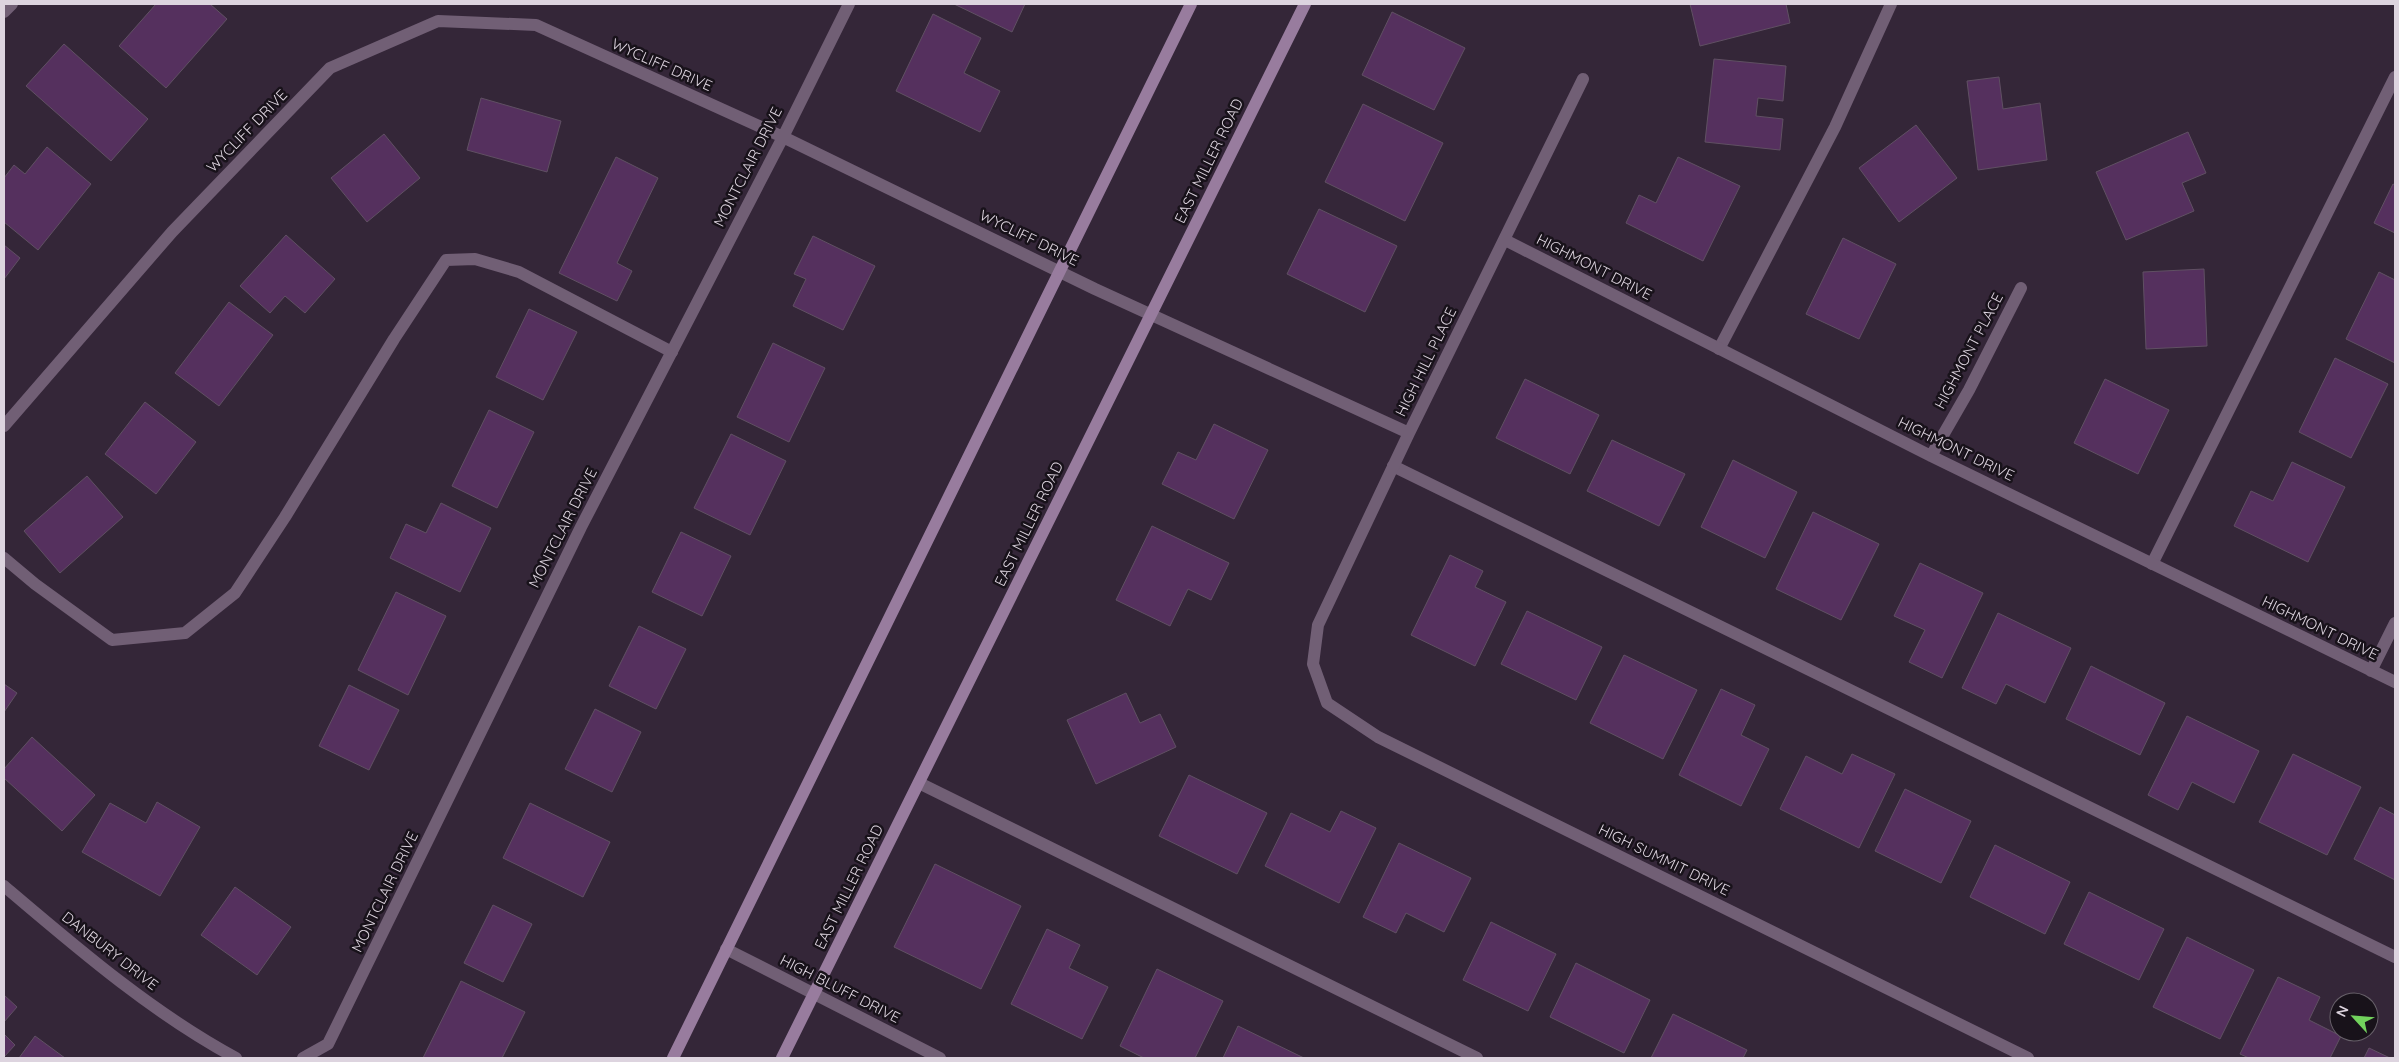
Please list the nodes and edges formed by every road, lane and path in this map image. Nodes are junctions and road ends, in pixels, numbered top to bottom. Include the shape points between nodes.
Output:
1 (12, 4) edge
2 (849, 4) edge
3 (1191, 4) edge
4 (1305, 4) edge
5 (1892, 4) edge
6 (4, 12) edge
7 (2395, 77) edge
8 (1583, 79) dead end
9 (783, 137) junction
10 (1505, 240) junction
11 (1058, 270) junction
12 (2021, 288) dead end
13 (1152, 314) junction
14 (1719, 349) junction
15 (672, 352) junction
16 (4, 426) edge
17 (1409, 433) junction
18 (1931, 456) junction
19 (1393, 466) junction
20 (4, 558) edge
21 (2152, 564) junction
22 (2395, 623) edge
23 (1313, 664) joint
24 (2371, 671) junction
25 (2395, 682) edge
26 (919, 783) junction
27 (4, 886) edge
28 (726, 950) junction
29 (2395, 957) edge
30 (814, 994) junction
31 (236, 1058) edge
32 (302, 1058) edge
33 (673, 1058) edge
34 (782, 1058) edge
35 (940, 1058) edge
36 (1477, 1058) edge
37 (2028, 1058) edge

1 - 6 street
2 - 9 street, MONTCLAIR DRIVE
3 - 11 main road
4 - 13 main road, EAST MILLER ROAD
5 - 14 street via 1836,127
7 - 21 street
8 - 10 street, HIGH HILL PLACE
9 - 11 street, WYCLIFF DRIVE
9 - 15 street, MONTCLAIR DRIVE
9 - 16 street, WYCLIFF DRIVE via 536,26 438,21 330,68 172,232
10 - 14 street, HIGHMONT DRIVE
10 - 17 street, HIGH HILL PLACE
11 - 13 street, WYCLIFF DRIVE
11 - 28 main road
12 - 18 street, HIGHMONT PLACE
13 - 17 street, WYCLIFF DRIVE
13 - 26 main road, EAST MILLER ROAD
14 - 18 street, HIGHMONT DRIVE
15 - 20 street via 519,272 476,259 446,260 235,593 185,633 112,640
15 - 32 street, MONTCLAIR DRIVE via 581,527 328,1044
17 - 19 street, HIGH HILL PLACE
18 - 21 street, HIGHMONT DRIVE
19 - 23 street, HIGH HILL PLACE via 1318,625
19 - 29 street
21 - 24 street, HIGHMONT DRIVE
22 - 24 street
23 - 37 street, HIGH SUMMIT DRIVE via 1327,703 1378,736
24 - 25 street, HIGHMONT DRIVE
26 - 30 main road, EAST MILLER ROAD
26 - 36 street
27 - 31 street, DANBURY DRIVE via 94,962 198,1038
28 - 30 street, HIGH BLUFF DRIVE
28 - 33 main road
30 - 34 main road, EAST MILLER ROAD
30 - 35 street, HIGH BLUFF DRIVE

